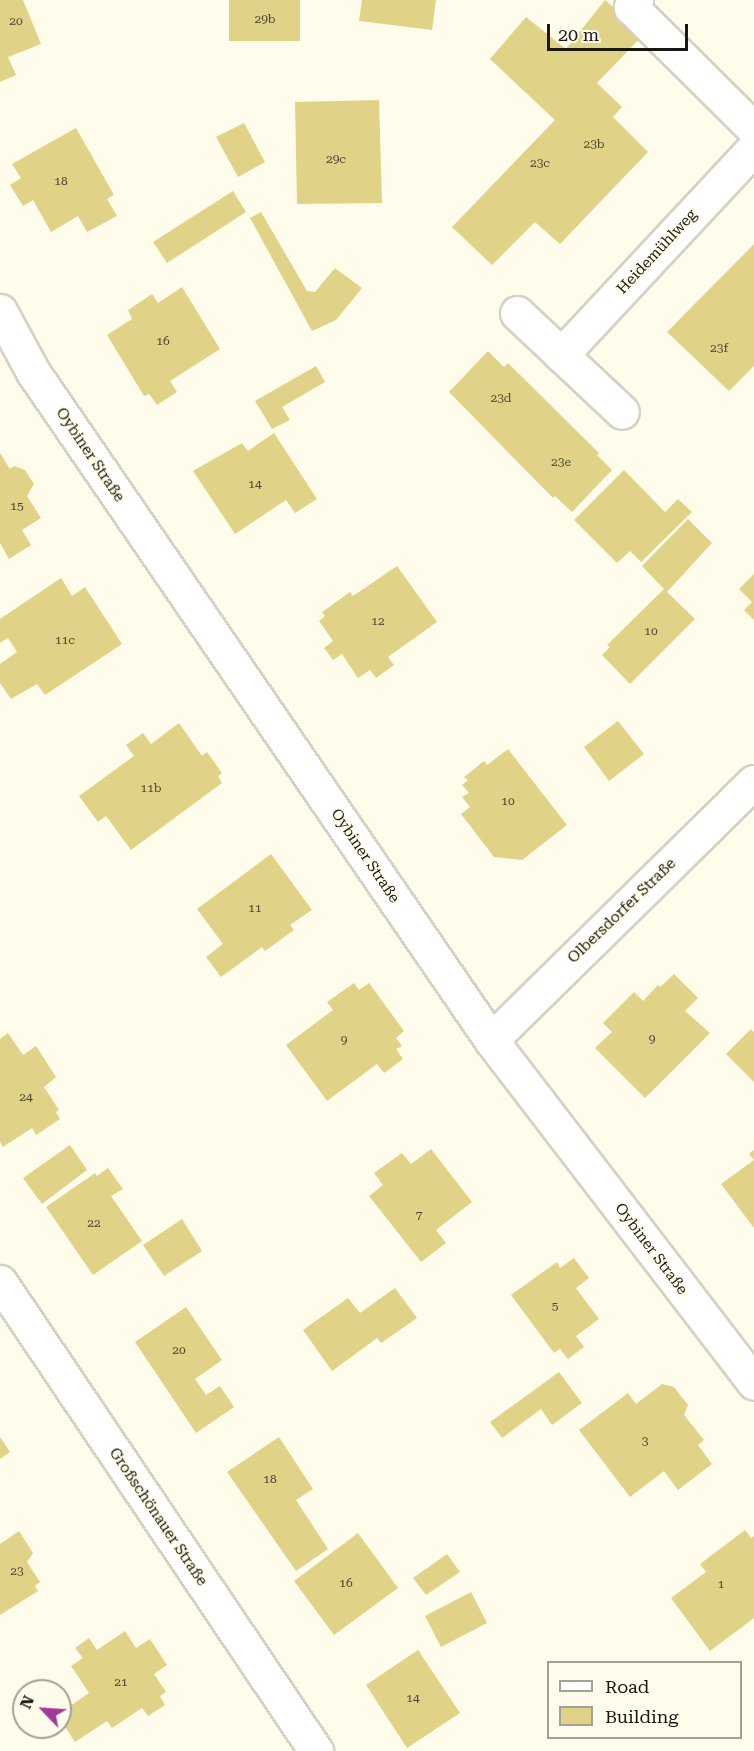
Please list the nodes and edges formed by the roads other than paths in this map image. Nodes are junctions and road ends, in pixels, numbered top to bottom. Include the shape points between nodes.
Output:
1 (636, 0) edge
2 (754, 129) edge
3 (754, 148) edge
4 (0, 311) edge
5 (516, 313) dead end
6 (561, 355) junction
7 (622, 412) dead end
8 (754, 782) edge
9 (491, 1040) junction
10 (0, 1282) edge
11 (754, 1383) edge
12 (316, 1751) edge

1 - 2 street via 631,7
3 - 6 street, Heidemühlweg
4 - 9 street, Oybiner Straße via 33,372
5 - 6 street
6 - 7 street
8 - 9 street, Olbersdorfer Straße
9 - 11 street, Oybiner Straße
10 - 12 street, Großschönauer Straße

